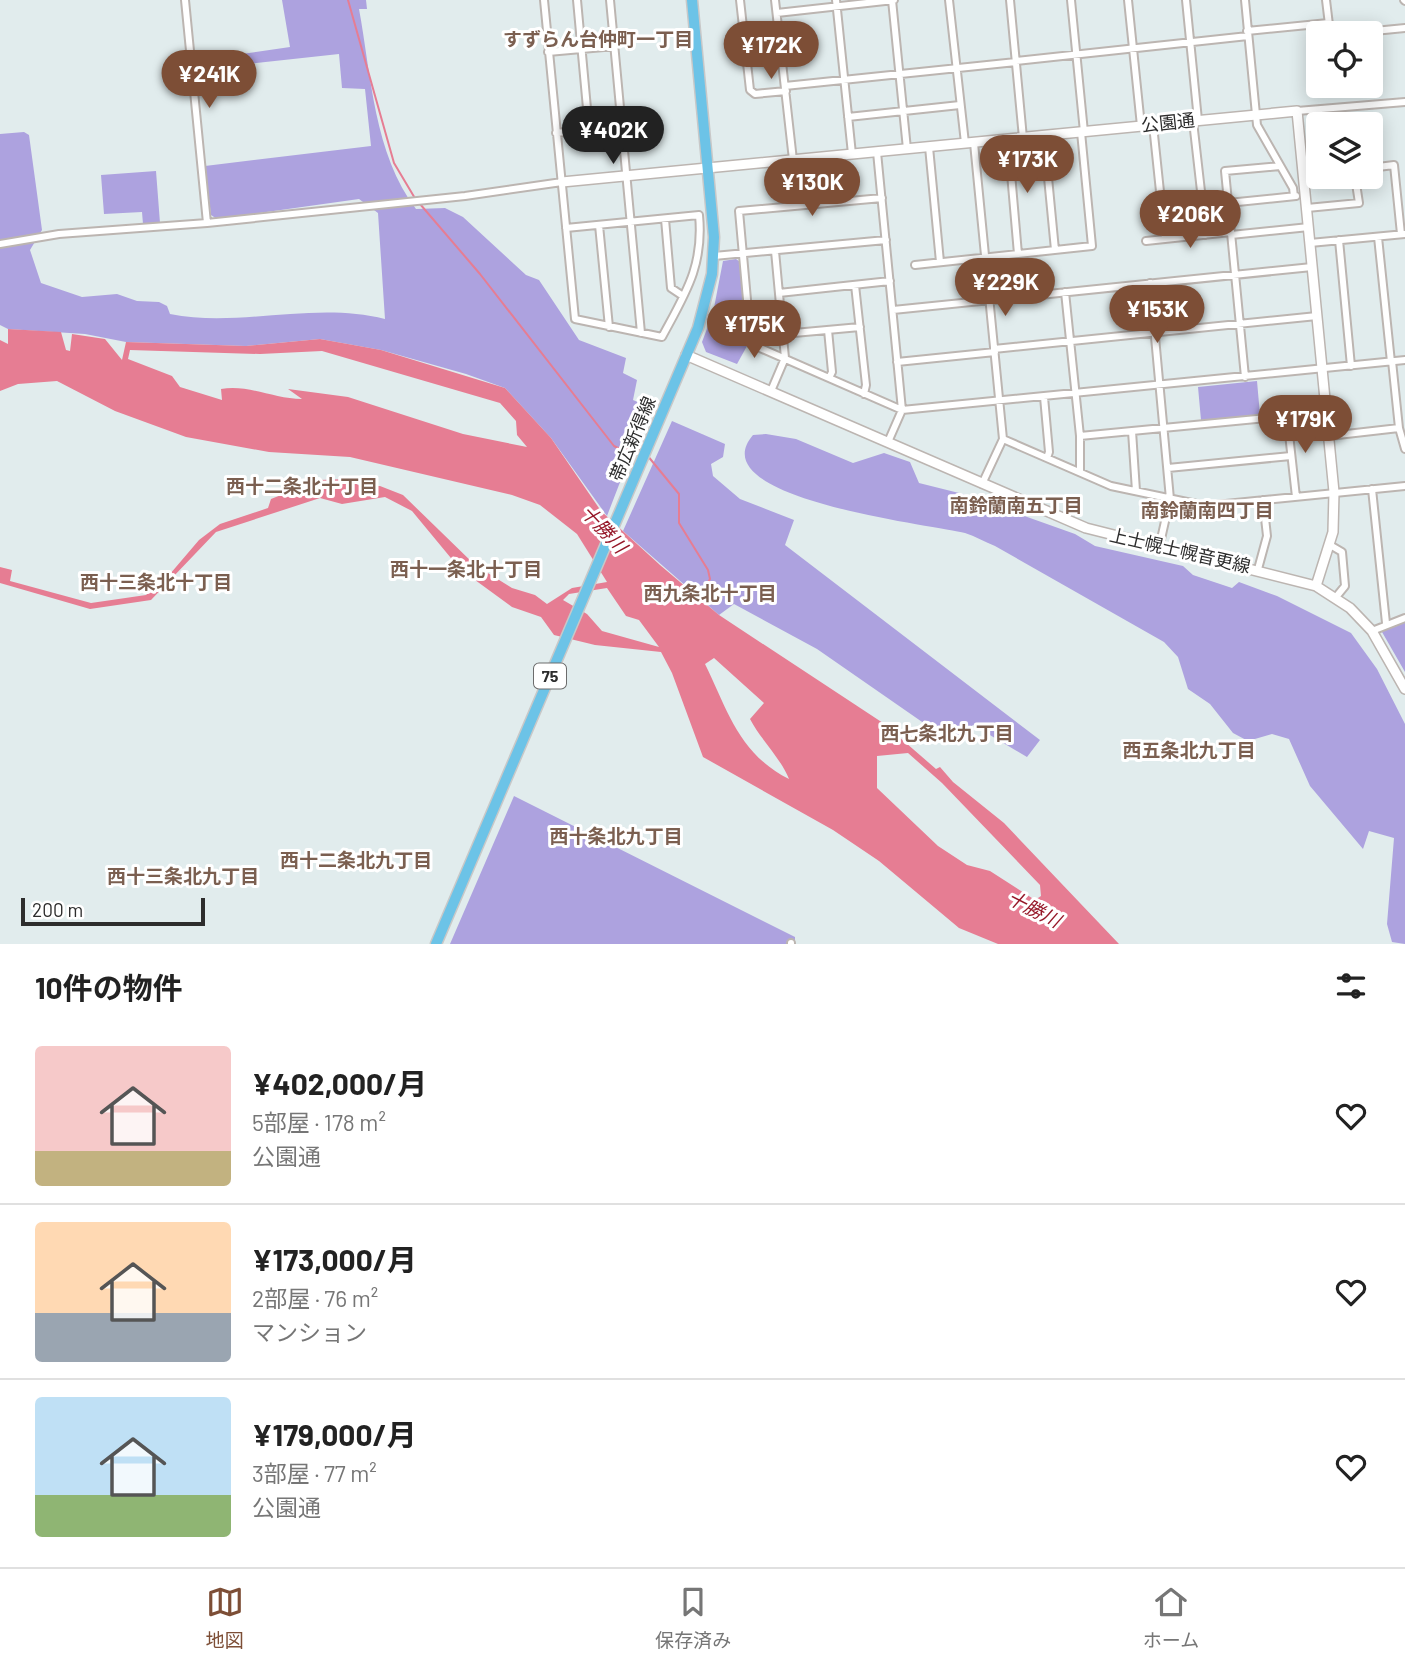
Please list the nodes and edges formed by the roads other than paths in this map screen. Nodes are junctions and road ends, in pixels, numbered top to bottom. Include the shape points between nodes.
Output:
1 (185, 0) edge
2 (544, 0) edge
3 (577, 0) edge
4 (610, 0) edge
5 (692, 0) edge
6 (740, 0) edge
7 (775, 0) edge
8 (893, 0) edge
9 (949, 0) edge
10 (1010, 0) edge
11 (1071, 0) edge
12 (1128, 0) edge
13 (1186, 0) edge
14 (1245, 0) edge
15 (1326, 0) edge
16 (836, 3) edge
17 (777, 13) junction
18 (1328, 21) edge
19 (1306, 26) edge
20 (1405, 28) edge
21 (1383, 30) edge
22 (1248, 33) junction
23 (1190, 43) junction
24 (615, 46) junction
25 (581, 49) junction
26 (1133, 49) junction
27 (548, 52) junction
28 (1077, 54) junction
29 (1016, 62) junction
30 (957, 69) junction
31 (900, 74) junction
32 (844, 80) junction
33 (786, 89) junction
34 (1405, 102) edge
35 (960, 105) junction
36 (904, 111) junction
37 (1297, 111) junction
38 (1255, 115) junction
39 (848, 117) junction
40 (1196, 121) junction
41 (1153, 125) junction
42 (622, 126) junction
43 (1141, 126) junction
44 (589, 130) junction
45 (1083, 132) junction
46 (556, 133) junction
47 (1044, 136) junction
48 (1023, 138) junction
49 (1008, 139) junction
50 (970, 143) junction
51 (929, 147) junction
52 (907, 149) junction
53 (877, 152) junction
54 (852, 155) junction
55 (793, 160) junction
56 (1280, 166) junction
57 (1383, 167) edge
58 (707, 169) junction
59 (1304, 175) joint
60 (628, 176) junction
61 (562, 182) junction
62 (1357, 189) edge
63 (1306, 195) junction
64 (1294, 196) junction
65 (882, 198) junction
66 (1228, 203) junction
67 (1307, 208) junction
68 (665, 219) junction
69 (632, 222) junction
70 (207, 223) junction
71 (599, 225) junction
72 (1309, 227) junction
73 (566, 228) junction
74 (1206, 234) junction
75 (1231, 234) junction
76 (1403, 234) edge
77 (1378, 237) junction
78 (1165, 239) junction
79 (886, 240) junction
80 (1339, 240) junction
81 (1146, 241) dead end
82 (1310, 243) junction
83 (0, 244) edge
84 (1055, 250) junction
85 (775, 251) junction
86 (742, 254) junction
87 (1018, 254) junction
88 (714, 256) junction
89 (985, 258) junction
90 (940, 262) junction
91 (915, 265) dead end
92 (1312, 267) junction
93 (1235, 275) junction
94 (890, 281) junction
95 (1150, 283) junction
96 (855, 285) junction
97 (1065, 292) junction
98 (779, 293) junction
99 (683, 296) junction
100 (989, 300) junction
101 (893, 310) junction
102 (1317, 316) junction
103 (1240, 324) junction
104 (609, 327) junction
105 (860, 327) junction
106 (828, 330) junction
107 (1156, 332) junction
108 (641, 333) junction
109 (783, 334) junction
110 (1071, 341) junction
111 (994, 350) junction
112 (686, 355) junction
113 (785, 358) junction
114 (1405, 360) edge
115 (897, 362) junction
116 (1391, 362) junction
117 (1352, 366) junction
118 (1322, 369) junction
119 (1245, 377) junction
120 (829, 378) junction
121 (1160, 385) junction
122 (771, 391) junction
123 (864, 394) junction
124 (1075, 394) junction
125 (1044, 397) junction
126 (999, 401) junction
127 (902, 410) junction
128 (1164, 428) junction
129 (1399, 428) junction
130 (1132, 431) junction
131 (1080, 436) junction
132 (1329, 436) junction
133 (1003, 439) junction
134 (888, 442) junction
135 (1405, 449) edge
136 (1291, 456) junction
137 (1047, 458) junction
138 (1168, 468) junction
139 (1080, 472) junction
140 (982, 484) junction
141 (1405, 486) edge
142 (1372, 489) junction
143 (1136, 491) junction
144 (1335, 492) junction
145 (1296, 497) junction
146 (1170, 499) junction
147 (1263, 500) junction
148 (1330, 545) junction
149 (1159, 548) junction
150 (1258, 569) junction
151 (1315, 586) junction
152 (1336, 597) junction
153 (1405, 618) edge
154 (1386, 623) junction
155 (1372, 631) junction
156 (1405, 689) edge
157 (436, 944) edge

1 - 70 street
2 - 27 street
3 - 25 street
4 - 24 street
5 - 58 main road, 帯広新得線 / 75
6 - 33 street via 750,90 755,94
7 - 17 street
8 - 16 street
8 - 31 street
9 - 30 street
10 - 29 street
11 - 28 street
12 - 26 street
13 - 23 street
14 - 22 street
15 - 18 street
16 - 17 street
16 - 32 street
17 - 33 street
19 - 22 street
20 - 21 street
22 - 23 street
22 - 38 street
23 - 26 street
23 - 40 street
24 - 25 street
24 - 42 street
25 - 27 street
25 - 44 street
26 - 28 street
26 - 43 street
27 - 46 street
28 - 29 street
28 - 45 street
29 - 30 street
29 - 48 street
30 - 31 street
30 - 35 street
31 - 32 street
31 - 36 street
32 - 33 street
32 - 39 street
33 - 55 street
34 - 37 street
35 - 36 street
35 - 50 street
36 - 39 street
36 - 52 street
37 - 38 street, 公園通
37 - 59 street
38 - 40 street, 公園通
38 - 56 street
39 - 54 street
40 - 41 street, 公園通
40 - 74 street
41 - 43 street, 公園通
41 - 78 street
42 - 44 street
42 - 60 street
43 - 45 street, 公園通
44 - 46 street
45 - 47 street, 公園通
45 - 84 street via 1092,246
46 - 61 street
47 - 48 street, 公園通
47 - 84 street
48 - 49 street, 公園通
49 - 50 street, 公園通
49 - 87 street
50 - 51 street, 公園通
50 - 89 street
51 - 52 street, 公園通
51 - 90 street
52 - 53 street, 公園通
53 - 54 street, 公園通
53 - 65 street
54 - 55 street, 公園通
55 - 58 street, 公園通
56 - 64 street
56 - 66 street via 1225,171
57 - 76 street via 1394,166
58 - 60 street, 公園通
58 - 88 main road, 帯広新得線 / 75
59 - 63 street
60 - 61 street, 公園通
60 - 69 street
61 - 70 street
61 - 73 street
62 - 67 street via 1359,203
63 - 64 street
63 - 67 street
64 - 66 street
65 - 79 street
65 - 86 street via 739,211
66 - 75 street
67 - 72 street
68 - 69 street
68 - 99 street via 671,288
68 - 99 street via 699,215 699,257
69 - 71 street
69 - 108 street
70 - 83 street via 59,234
71 - 73 street
71 - 104 street
72 - 75 street
72 - 82 street
73 - 104 street via 575,319
74 - 75 street
74 - 78 street
75 - 93 street
76 - 77 street
77 - 80 street
77 - 116 street
78 - 81 street
79 - 85 street
79 - 94 street
80 - 82 street
80 - 117 street
82 - 92 street
84 - 87 street
85 - 86 street
85 - 98 street
86 - 88 street
86 - 113 street via 751,344
87 - 89 street
88 - 112 main road, 帯広新得線 / 75 via 709,291
89 - 90 street
89 - 100 street
90 - 91 street
92 - 93 street
92 - 102 street
93 - 95 street
93 - 103 street
94 - 96 street
94 - 101 street
95 - 97 street
95 - 107 street
96 - 98 street
96 - 105 street
97 - 100 street
97 - 110 street
98 - 109 street
99 - 108 street via 662,337
100 - 101 street
100 - 111 street
101 - 115 street
102 - 103 street
102 - 118 street
103 - 107 street
103 - 119 street
104 - 108 street
105 - 106 street
105 - 123 street
106 - 109 street
106 - 120 street
107 - 110 street
107 - 121 street
109 - 113 street
110 - 111 street
110 - 124 street
111 - 115 street
111 - 126 street
112 - 122 street, 上士幌士幌音更線
112 - 157 main road, 帯広新得線 / 75
113 - 120 street
113 - 122 street
114 - 116 street
115 - 127 street
116 - 117 street
116 - 129 street
117 - 118 street
118 - 119 street
118 - 132 street
119 - 121 street
120 - 123 street
121 - 124 street
121 - 128 street
122 - 134 street, 上士幌士幌音更線
123 - 127 street
124 - 125 street
124 - 131 street
125 - 126 street
125 - 137 street
126 - 127 street
126 - 133 street
127 - 134 street
128 - 130 street
128 - 136 street via 1287,416
128 - 138 street
129 - 132 street
129 - 135 street
130 - 131 street
130 - 143 street
131 - 139 street
132 - 144 street
133 - 137 street
133 - 140 street
134 - 140 street, 上士幌士幌音更線
136 - 138 street
136 - 145 street
137 - 139 street
138 - 146 street
139 - 143 street
140 - 149 street, 上士幌士幌音更線 via 1086,528
141 - 142 street
142 - 144 street
142 - 154 street
143 - 146 street
144 - 145 street
144 - 148 street
145 - 147 street
146 - 147 street via 1206,506
146 - 149 street
147 - 150 street via 1267,536
148 - 151 street
148 - 152 street via 1342,552 1345,586
149 - 150 street, 上士幌士幌音更線
150 - 151 street, 上士幌士幌音更線
151 - 152 street, 上士幌士幌音更線
152 - 155 street, 上士幌士幌音更線
153 - 154 street
154 - 155 street
155 - 156 street, 上士幌士幌音更線

